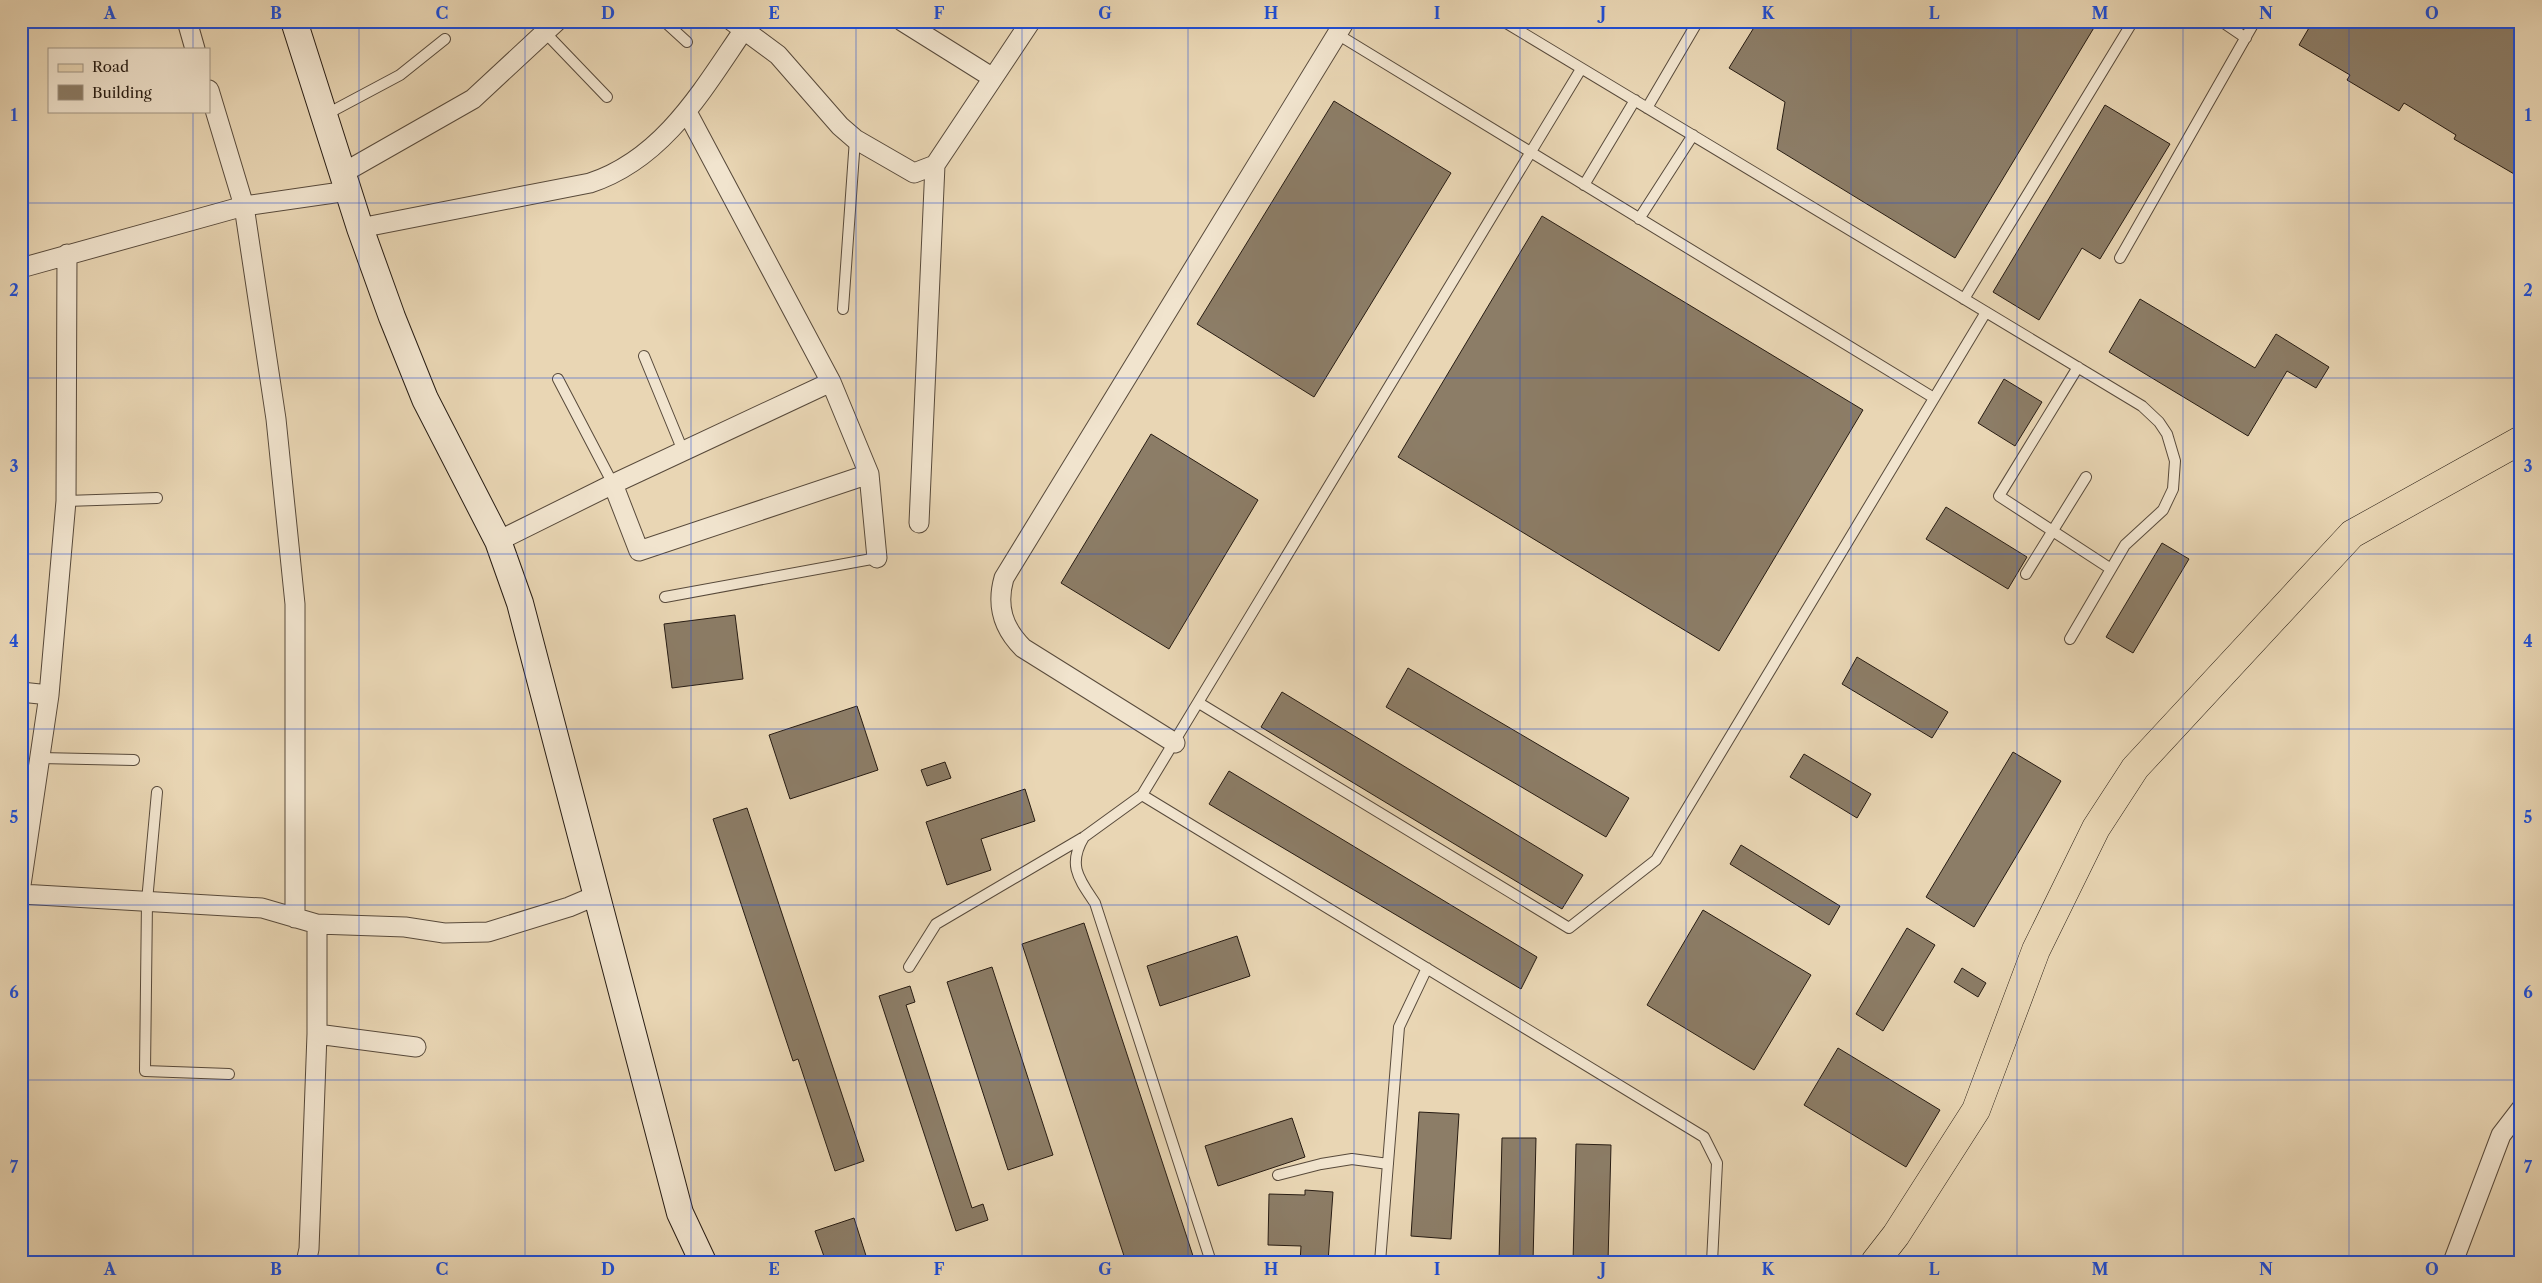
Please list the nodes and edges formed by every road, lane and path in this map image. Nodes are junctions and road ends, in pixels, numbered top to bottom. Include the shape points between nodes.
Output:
1 (187, 21) edge
2 (294, 21) edge
3 (664, 21) edge
4 (902, 21) edge
5 (1031, 21) edge
6 (1503, 21) edge
7 (1698, 21) edge
8 (2133, 21) edge
9 (2221, 21) edge
10 (2256, 21) edge
11 (1515, 24) edge
12 (545, 25) edge
13 (738, 26) edge
14 (1341, 28) edge
15 (2246, 38) junction
16 (445, 39) dead end
17 (687, 42) dead end
18 (196, 48) edge
19 (1581, 68) junction
20 (993, 78) junction
21 (210, 93) edge
22 (608, 97) dead end
23 (1635, 100) junction
24 (1647, 108) junction
25 (687, 112) junction
26 (325, 115) junction
27 (1693, 135) junction
28 (855, 139) junction
29 (1531, 153) junction
30 (935, 165) junction
31 (345, 182) junction
32 (1584, 185) junction
33 (244, 206) junction
34 (1639, 219) junction
35 (360, 228) junction
36 (67, 254) junction
37 (2120, 258) dead end
38 (21, 268) edge
39 (1964, 299) junction
40 (844, 309) dead end
41 (1986, 312) junction
42 (644, 356) dead end
43 (2078, 367) junction
44 (558, 379) dead end
45 (831, 382) junction
46 (1934, 398) junction
47 (2521, 440) edge
48 (683, 451) junction
49 (869, 474) junction
50 (2086, 477) dead end
51 (613, 484) junction
52 (157, 498) dead end
53 (66, 501) junction
54 (919, 523) dead end
55 (2053, 531) junction
56 (498, 542) junction
57 (877, 558) joint
58 (2111, 568) junction
59 (2026, 574) dead end
60 (665, 597) dead end
61 (2070, 639) dead end
62 (21, 692) edge
63 (49, 695) junction
64 (1199, 703) junction
65 (1176, 743) junction
66 (40, 758) junction
67 (134, 760) dead end
68 (157, 792) dead end
69 (1142, 795) junction
70 (1084, 837) junction
71 (21, 885) edge
72 (21, 894) edge
73 (595, 896) junction
74 (147, 901) junction
75 (295, 918) junction
76 (317, 924) junction
77 (909, 967) dead end
78 (1427, 968) junction
79 (317, 1034) junction
80 (416, 1047) dead end
81 (229, 1074) dead end
82 (2521, 1109) edge
83 (1388, 1164) junction
84 (1278, 1174) dead end
85 (306, 1262) edge
86 (703, 1262) edge
87 (1211, 1262) edge
88 (1380, 1262) edge
89 (1712, 1262) edge
90 (1875, 1262) edge
91 (2453, 1262) edge

1 - 18 street
2 - 26 main road
3 - 17 lane
4 - 20 street
5 - 20 street
6 - 11 lane
7 - 24 lane
8 - 39 lane
9 - 15 lane
10 - 15 lane
11 - 19 lane
12 - 22 lane
12 - 31 street via 473,99
13 - 25 street
13 - 28 street via 778,55
14 - 29 lane
14 - 65 street via 1004,578 1001,589 1004,623 1023,648
15 - 37 lane
16 - 26 lane via 400,75
19 - 23 lane
19 - 29 lane
20 - 30 street
21 - 33 street
23 - 24 lane
23 - 32 lane
24 - 27 lane
25 - 35 street via 649,151 612,176
25 - 45 street
26 - 31 main road
27 - 34 lane
27 - 39 lane
28 - 30 street via 914,173
28 - 40 lane
29 - 32 lane
29 - 64 lane
30 - 54 street
31 - 33 street
31 - 35 main road
32 - 34 lane
33 - 36 street
33 - 75 street via 276,419 295,604
34 - 46 lane
35 - 56 main road via 425,399
36 - 38 street
36 - 53 street
39 - 41 lane
41 - 43 lane
41 - 46 lane
42 - 48 lane
43 - 55 lane via 1999,496
43 - 58 lane via 2142,406 2160,422 2175,461 2173,489 2163,510 2125,545
44 - 51 lane
45 - 48 street
45 - 49 street
46 - 64 lane via 1656,860 1569,928
47 - 90 main road via 2352,534 2135,768 2096,828 2036,950 1976,1110
48 - 51 street
49 - 51 street via 639,551
49 - 57 street
50 - 55 lane
51 - 56 street
52 - 53 lane
53 - 63 street
55 - 58 lane
55 - 59 lane
56 - 73 main road via 520,603
57 - 60 lane
58 - 61 lane
62 - 63 street
63 - 66 street
64 - 65 lane
65 - 69 lane
66 - 67 lane
66 - 71 street
68 - 74 lane
69 - 70 lane
69 - 78 lane
70 - 77 lane via 936,924
70 - 87 lane via 1074,864 1095,904
72 - 74 street
73 - 76 street via 488,932 444,933 405,927
73 - 86 main road via 680,1213
74 - 75 street via 262,908
74 - 81 lane via 145,1071
75 - 76 street
76 - 79 street
78 - 83 lane via 1399,1027
78 - 89 lane via 1704,1137 1717,1163
79 - 80 street
79 - 85 street
82 - 91 street via 2501,1135
83 - 84 lane via 1352,1159
83 - 88 lane

